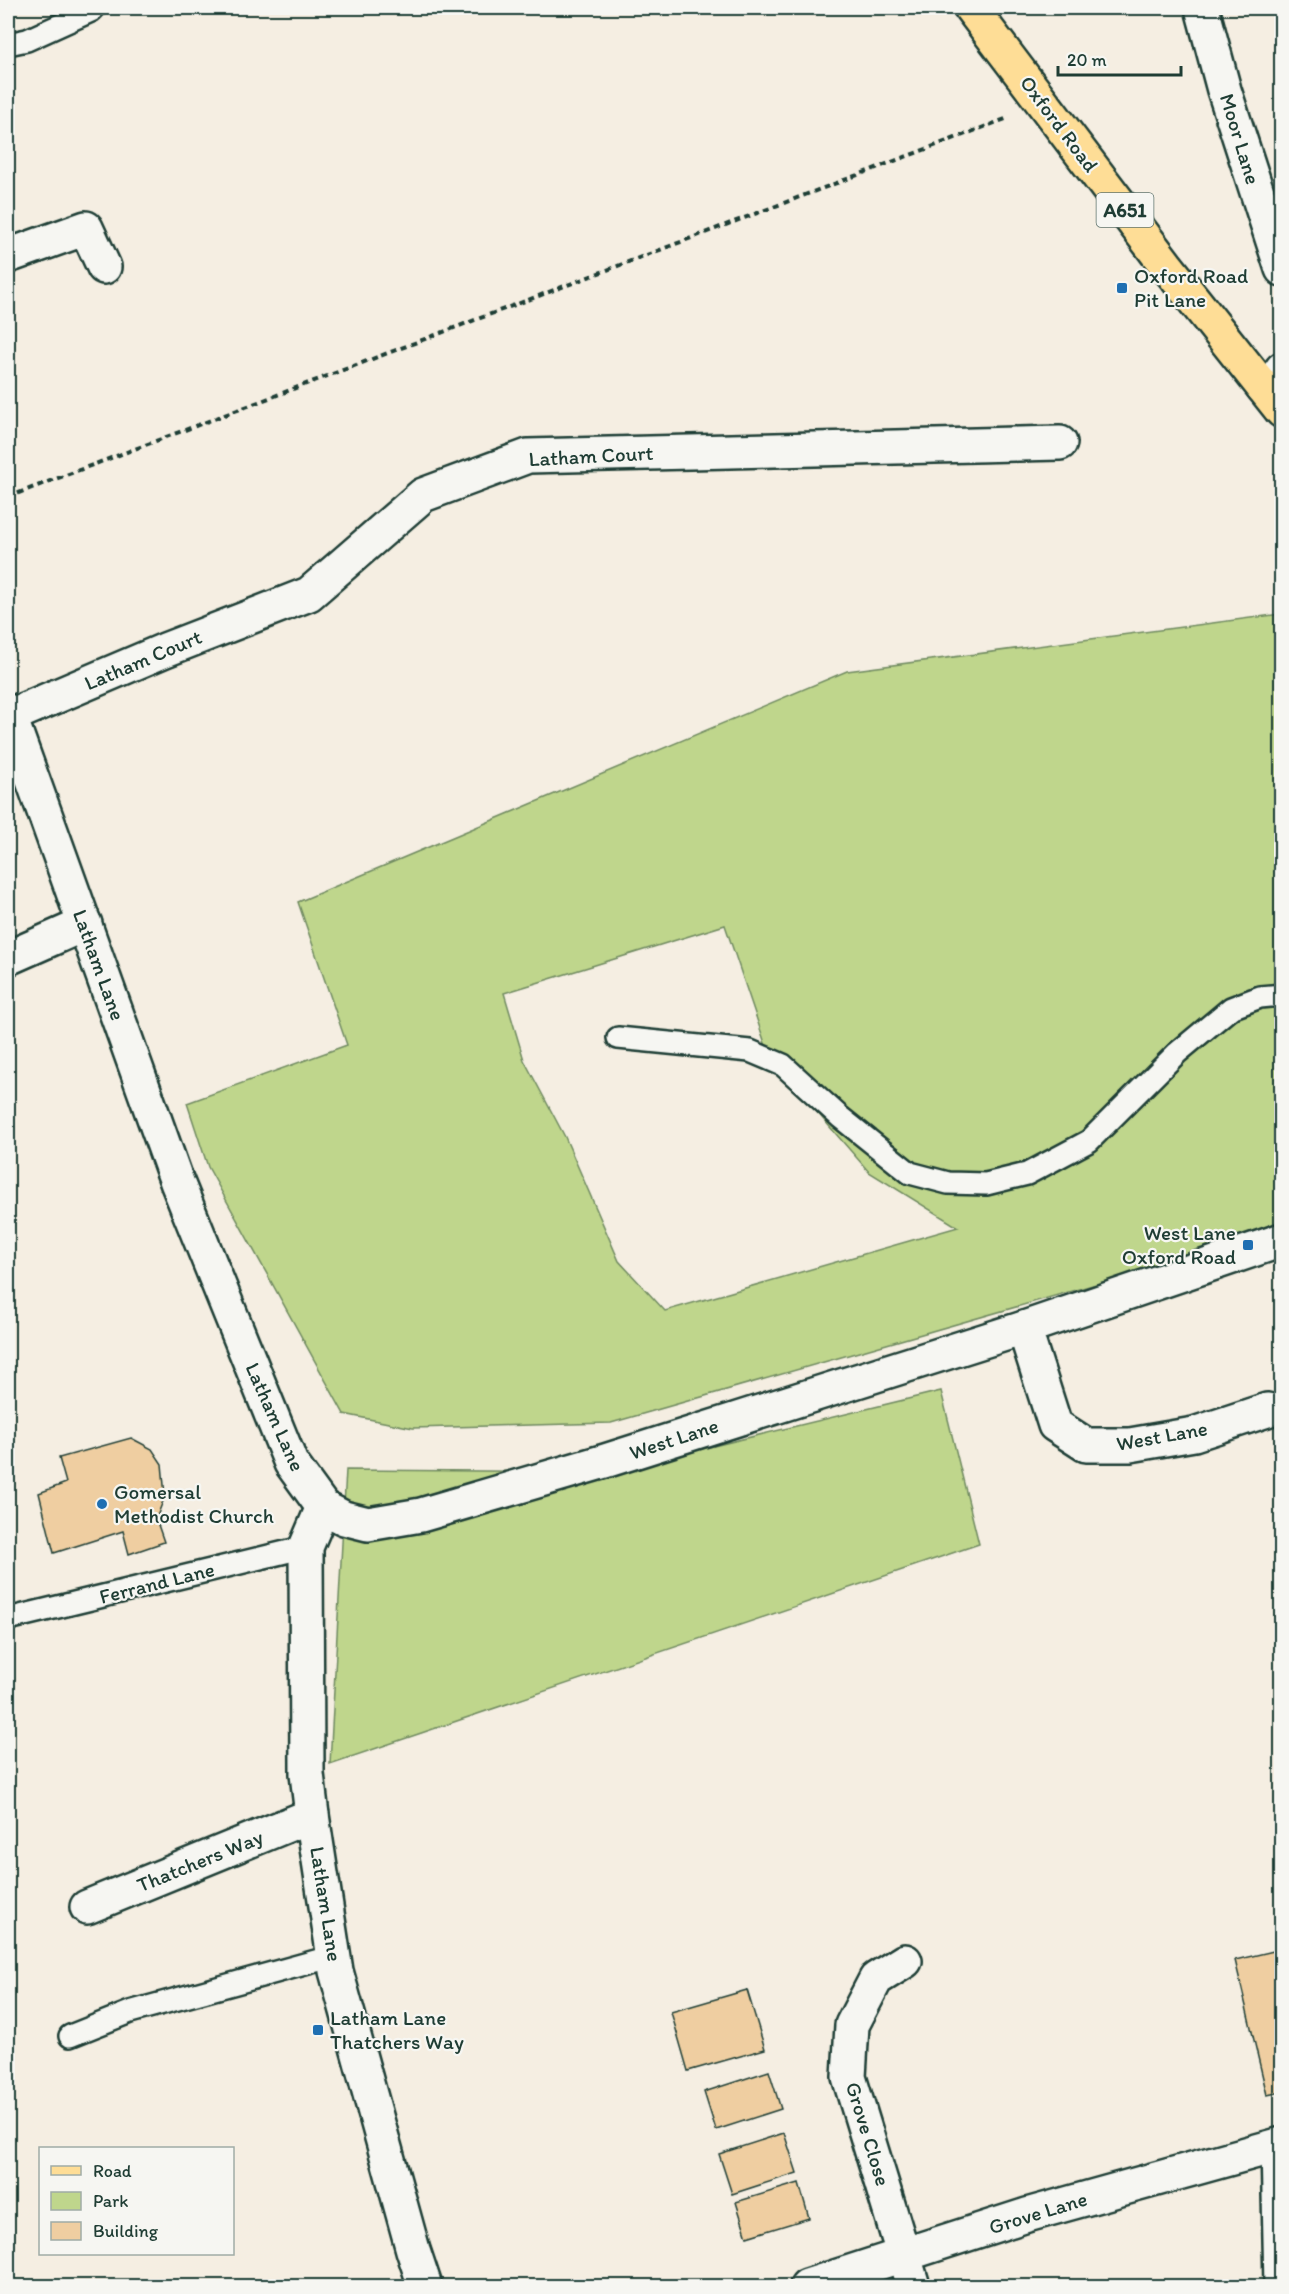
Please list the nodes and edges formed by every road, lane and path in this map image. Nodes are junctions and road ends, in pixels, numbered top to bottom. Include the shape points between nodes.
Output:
1 (94, 8) edge
2 (971, 8) edge
3 (1202, 8) edge
4 (8, 44) edge
5 (1044, 104) junction
6 (8, 256) edge
7 (1280, 258) edge
8 (104, 267) dead end
9 (1275, 389) edge
10 (1060, 443) dead end
11 (8, 497) edge
12 (8, 714) edge
13 (85, 924) junction
14 (8, 958) edge
15 (1281, 995) edge
16 (618, 1038) dead end
17 (1281, 1240) edge
18 (1024, 1328) junction
19 (1267, 1410) dead end
20 (323, 1507) junction
21 (306, 1547) junction
22 (8, 1619) edge
23 (312, 1815) junction
24 (87, 1907) dead end
25 (334, 1956) junction
26 (905, 1961) dead end
27 (70, 2036) dead end
28 (1277, 2145) edge
29 (905, 2255) junction
30 (425, 2286) edge
31 (807, 2286) edge
32 (913, 2286) edge
33 (1275, 2286) edge

1 - 4 lane via 27,40
2 - 5 main road, Oxford Road / A651
3 - 7 street, Moor Lane via 1224,90
5 - 9 main road, Oxford Road / A651 via 1166,265
5 - 11 path
6 - 8 street via 86,228
10 - 12 street, Latham Court via 528,456 423,495 309,594
12 - 13 street, Latham Lane
13 - 14 street
13 - 20 street, Latham Lane via 177,1182 291,1463
15 - 16 lane via 1260,997 1231,1008 1177,1053 1089,1141 1027,1174 986,1184 948,1183 910,1173 783,1065 750,1052
17 - 18 street, West Lane
18 - 19 street, West Lane via 1055,1425 1086,1445 1130,1445 1194,1434
18 - 20 street, West Lane via 421,1515 368,1524
20 - 21 street, Latham Lane
21 - 22 lane, Ferrand Lane
21 - 23 street, Latham Lane via 307,1774
23 - 24 street, Thatchers Way
23 - 25 street, Latham Lane
25 - 27 lane via 130,2012
25 - 30 street, Latham Lane
26 - 29 street, Grove Close via 876,1979 852,2025 849,2077
28 - 29 street, Grove Lane via 1027,2215
28 - 33 lane, Grove Lane
29 - 31 street, Grove Lane
29 - 32 street, Grove Close

